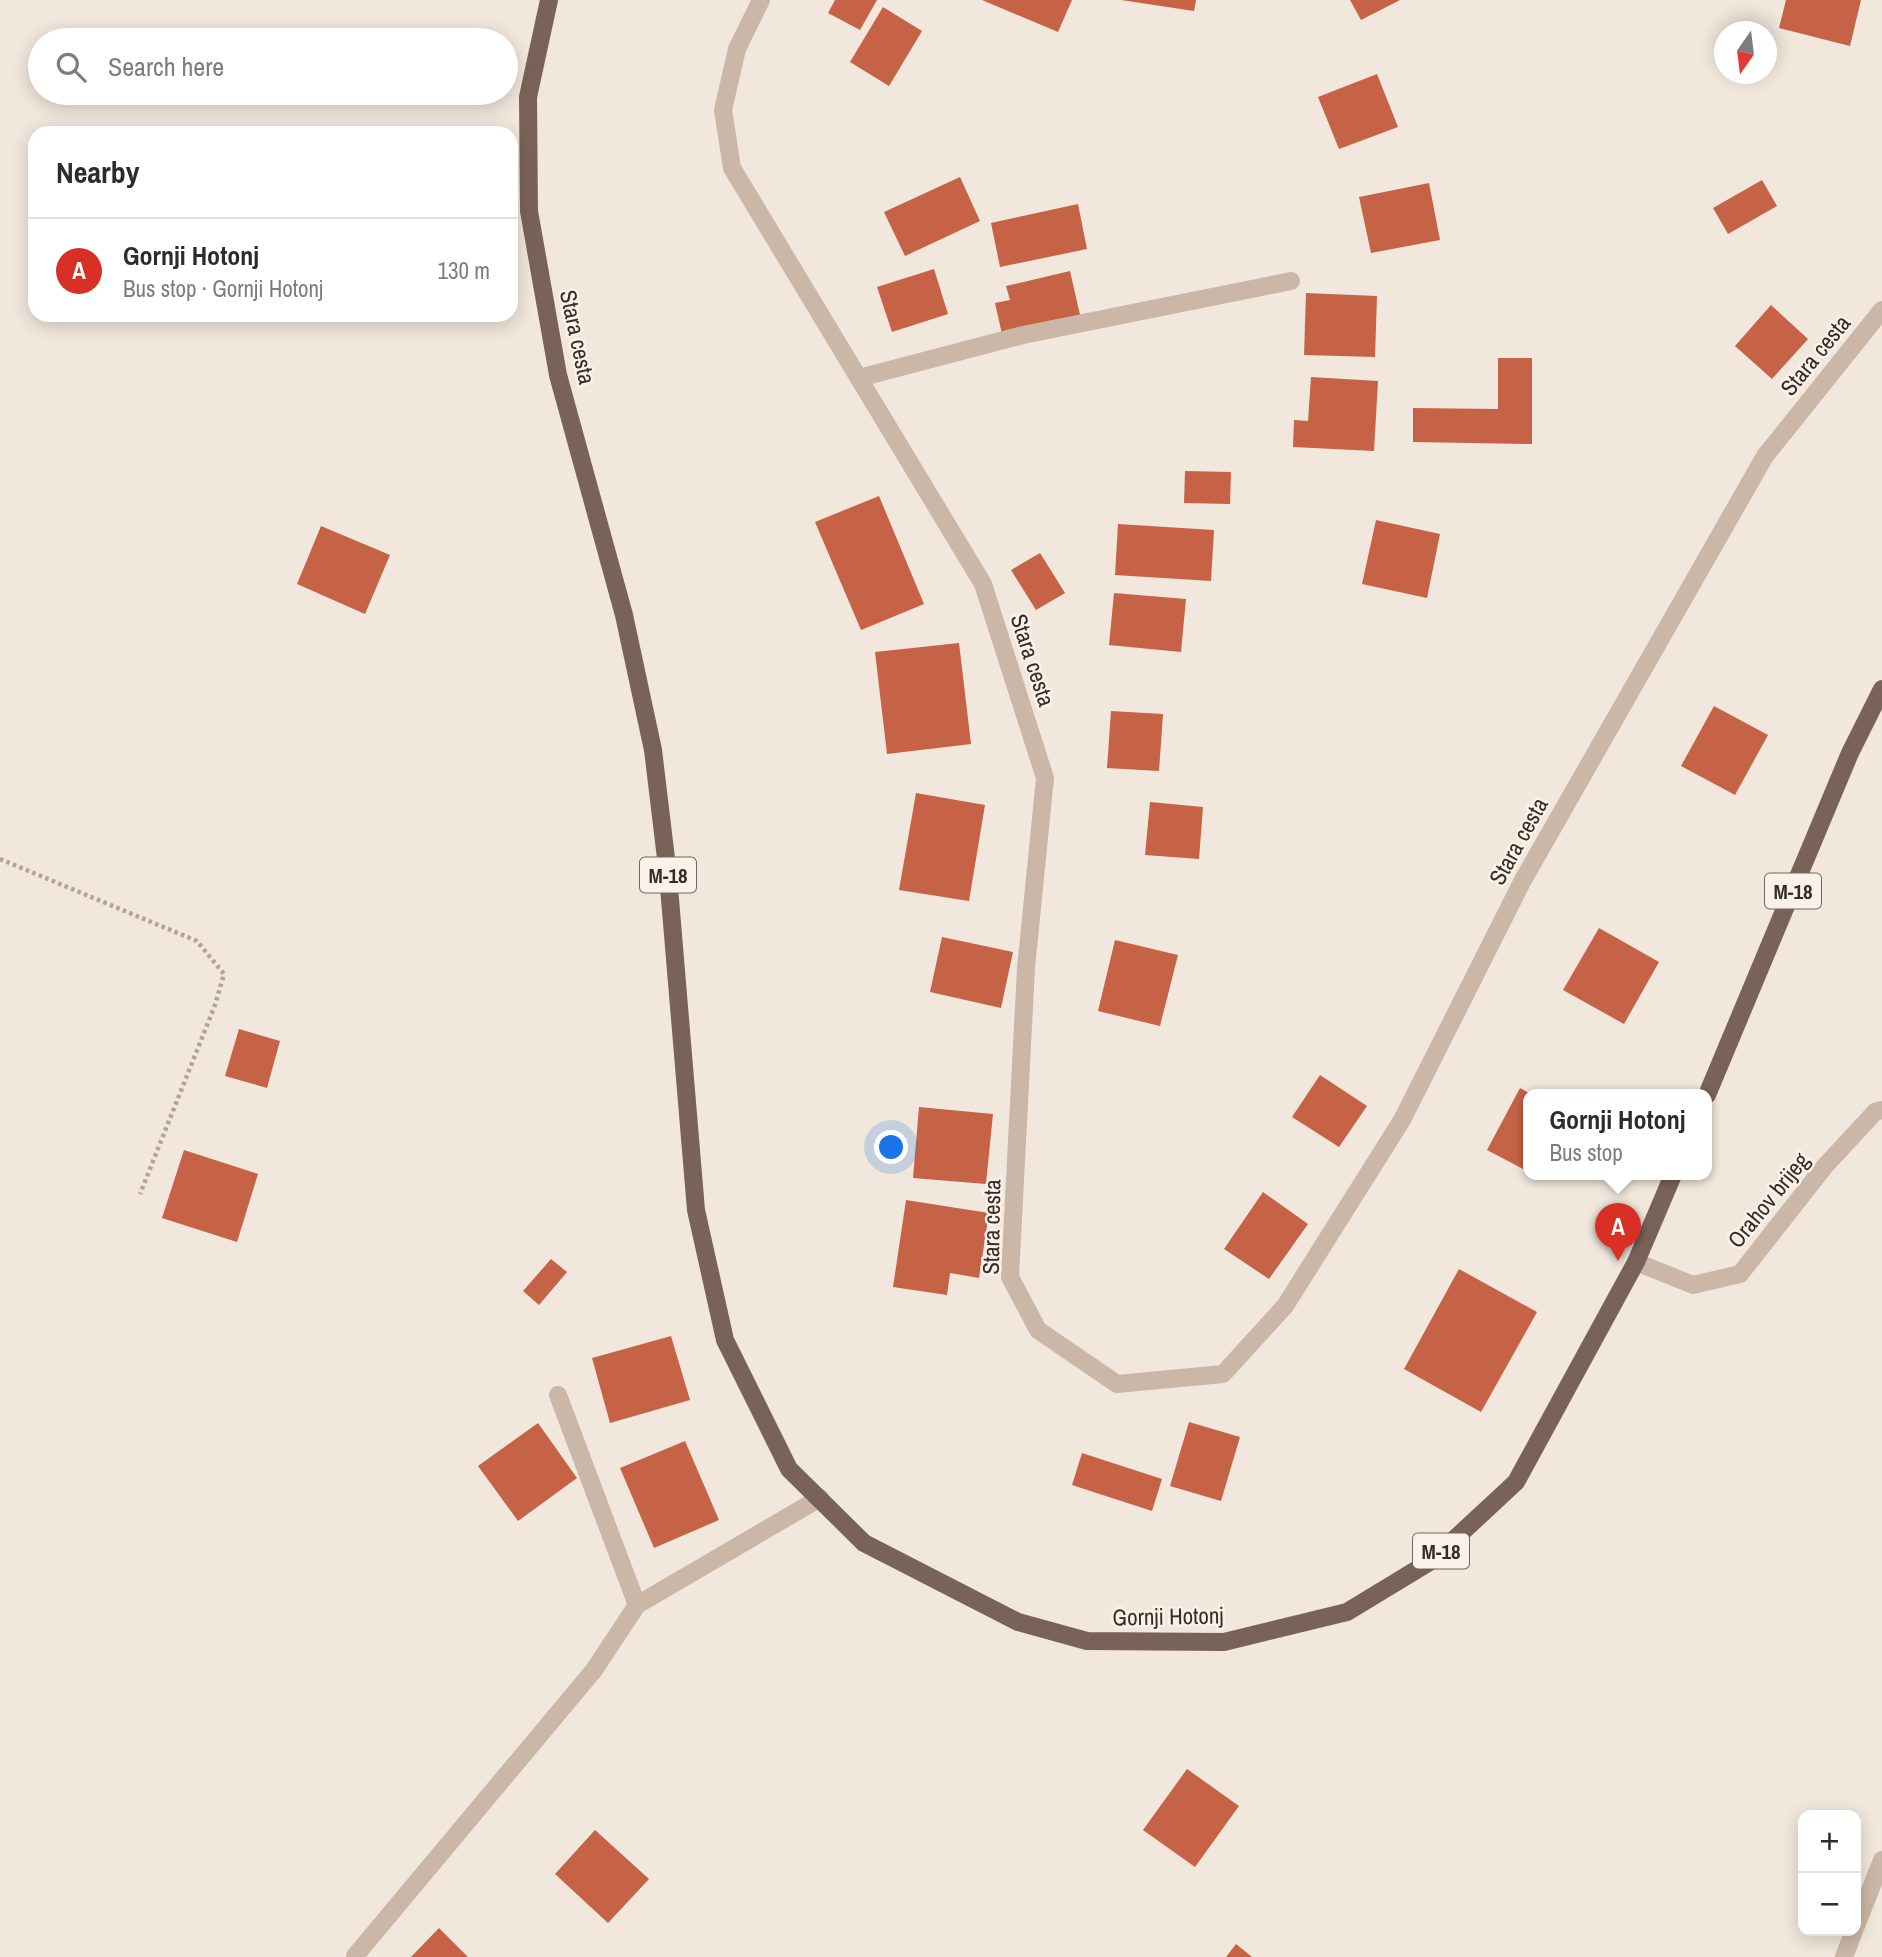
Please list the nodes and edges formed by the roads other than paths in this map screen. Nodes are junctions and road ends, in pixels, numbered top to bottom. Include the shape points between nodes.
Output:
1 (549, 0) edge
2 (761, 0) edge
3 (1291, 281) dead end
4 (1882, 310) edge
5 (859, 378) junction
6 (1882, 689) edge
7 (1710, 1089) edge
8 (1882, 1110) edge
9 (1671, 1180) edge
10 (1636, 1262) junction
11 (558, 1395) dead end
12 (820, 1498) junction
13 (637, 1605) junction
14 (1018, 1622) joint
15 (1882, 1860) edge
16 (1861, 1914) edge
17 (1852, 1936) edge
18 (355, 1956) edge
19 (1844, 1957) edge

1 - 12 main road, Stara cesta / M-18 via 528,97 528,211 558,375 624,615 653,751 696,1210 725,1340 789,1468
2 - 5 street, Stara cesta via 737,49 723,110 732,167
3 - 5 street via 1023,335
4 - 5 street, Stara cesta via 1765,456 1523,880 1402,1120 1285,1306 1223,1374 1117,1384 1038,1330 1010,1277 1026,968 1045,778 983,584
6 - 7 main road, M-18 via 1850,753
8 - 10 street, Orahov brijeg via 1875,1112 1825,1167 1740,1274 1693,1285
9 - 10 main road, Gornji Hotonj / M-18
10 - 14 main road, Gornji Hotonj / M-18 via 1516,1482 1430,1561 1347,1612 1224,1642 1087,1641
11 - 13 street
12 - 13 street
12 - 14 main road, Stara cesta / M-18 via 864,1542
13 - 18 street via 594,1670
15 - 16 street
17 - 19 street

